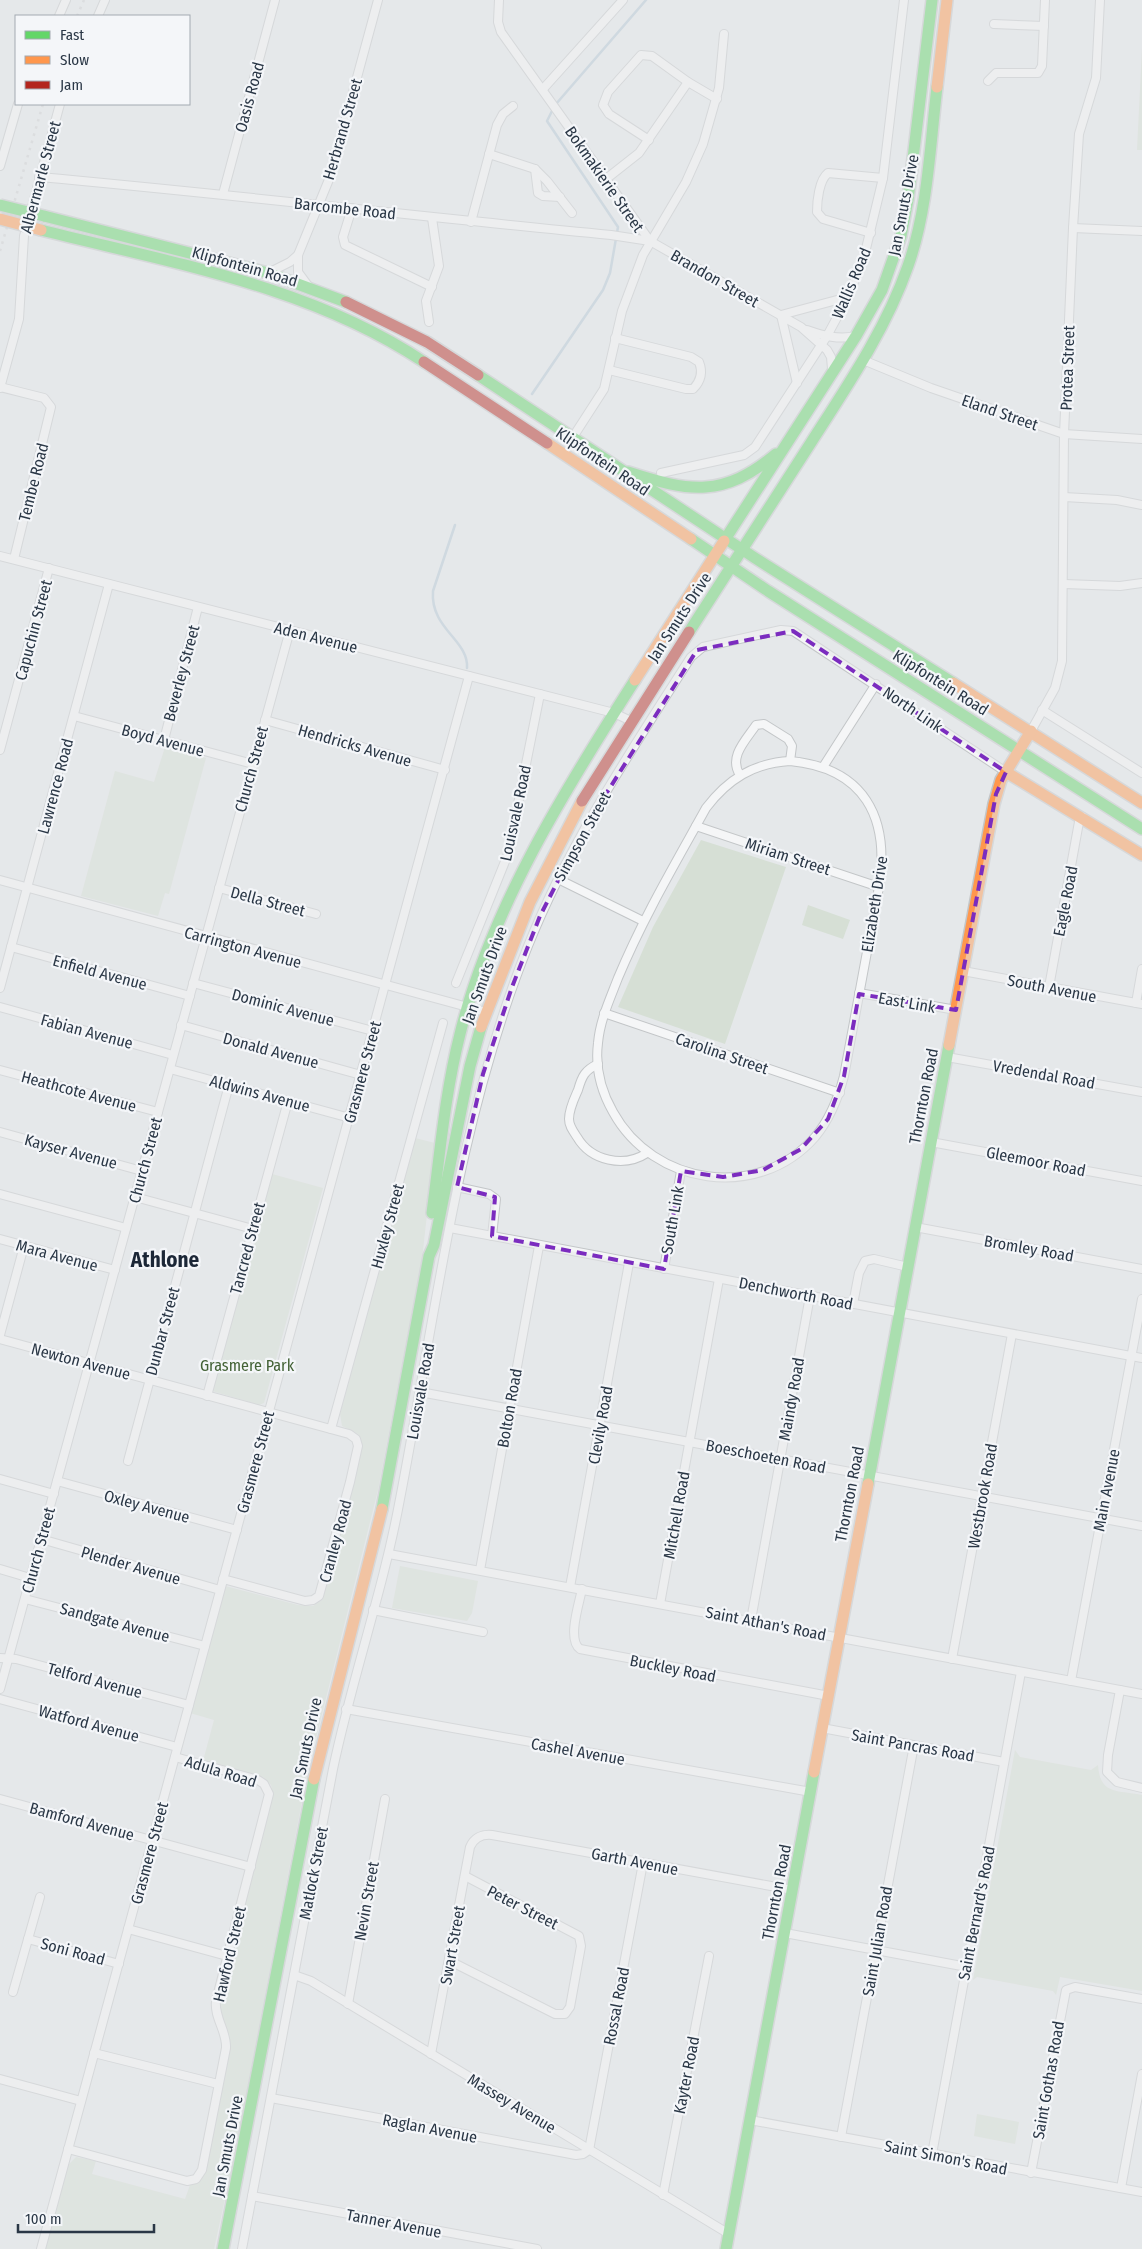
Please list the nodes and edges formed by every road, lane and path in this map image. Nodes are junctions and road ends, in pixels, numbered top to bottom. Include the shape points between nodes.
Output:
1 (66, 0) edge
2 (105, 0) edge
3 (275, 0) edge
4 (378, 0) edge
5 (499, 0) edge
6 (623, 0) edge
7 (904, 0) edge
8 (932, 0) edge
9 (947, 0) edge
10 (1045, 0) edge
11 (1100, 0) edge
12 (59, 15) edge
13 (98, 15) edge
14 (994, 24) dead end
15 (1044, 26) junction
16 (724, 34) dead end
17 (988, 81) dead end
18 (688, 82) junction
19 (543, 89) junction
20 (717, 99) junction
21 (18, 105) edge
22 (60, 105) edge
23 (513, 106) dead end
24 (649, 140) junction
25 (489, 154) junction
26 (0, 166) edge
27 (535, 169) junction
28 (39, 177) junction
29 (883, 178) junction
30 (606, 179) junction
31 (223, 194) junction
32 (560, 197) junction
33 (0, 205) edge
34 (320, 206) junction
35 (352, 208) junction
36 (572, 213) dead end
37 (432, 218) junction
38 (0, 219) edge
39 (471, 222) junction
40 (1073, 228) junction
41 (1142, 231) edge
42 (871, 233) junction
43 (650, 242) junction
44 (298, 255) junction
45 (268, 273) junction
46 (309, 287) junction
47 (432, 287) junction
48 (848, 297) junction
49 (780, 315) junction
50 (429, 322) dead end
51 (801, 328) junction
52 (827, 336) junction
53 (856, 336) junction
54 (615, 338) junction
55 (821, 344) junction
56 (863, 360) junction
57 (610, 370) junction
58 (832, 372) junction
59 (797, 383) junction
60 (0, 388) edge
61 (1064, 434) junction
62 (573, 437) junction
63 (1142, 439) edge
64 (787, 443) junction
65 (628, 472) junction
66 (661, 473) dead end
67 (1064, 496) junction
68 (1142, 505) edge
69 (726, 538) junction
70 (743, 550) junction
71 (0, 556) edge
72 (715, 556) junction
73 (14, 559) junction
74 (49, 568) junction
75 (731, 568) junction
76 (1142, 583) edge
77 (110, 584) junction
78 (1064, 584) junction
79 (198, 607) junction
80 (290, 630) junction
81 (469, 676) junction
82 (876, 684) junction
83 (540, 694) junction
84 (1042, 710) junction
85 (614, 713) junction
86 (74, 716) junction
87 (265, 720) junction
88 (631, 721) junction
89 (1031, 731) junction
90 (164, 740) junction
91 (0, 750) edge
92 (1019, 750) junction
93 (790, 761) junction
94 (253, 764) junction
95 (823, 767) junction
96 (445, 770) junction
97 (1006, 772) junction
98 (1142, 773) edge
99 (740, 775) junction
100 (1142, 803) edge
101 (1083, 817) junction
102 (696, 826) junction
103 (1142, 829) edge
104 (1142, 855) edge
105 (558, 879) junction
106 (0, 880) edge
107 (879, 887) junction
108 (27, 888) junction
109 (219, 888) junction
110 (316, 914) dead end
111 (643, 921) junction
112 (206, 936) junction
113 (11, 948) junction
114 (1142, 969) edge
115 (963, 971) junction
116 (193, 983) junction
117 (456, 983) dead end
118 (386, 986) junction
119 (1049, 987) junction
120 (0, 988) edge
121 (860, 993) junction
122 (190, 996) junction
123 (1139, 1003) edge
124 (0, 1007) edge
125 (468, 1007) junction
126 (956, 1010) junction
127 (486, 1012) junction
128 (604, 1013) junction
129 (443, 1023) dead end
130 (181, 1026) junction
131 (373, 1031) junction
132 (174, 1055) junction
133 (947, 1057) junction
134 (598, 1064) junction
135 (170, 1069) junction
136 (0, 1070) edge
137 (361, 1075) junction
138 (229, 1085) junction
139 (1142, 1092) edge
140 (840, 1093) junction
141 (288, 1101) junction
142 (158, 1112) junction
143 (350, 1118) junction
144 (0, 1132) edge
145 (931, 1142) junction
146 (647, 1153) junction
147 (142, 1171) junction
148 (681, 1171) junction
149 (1142, 1181) edge
150 (457, 1187) junction
151 (0, 1194) edge
152 (135, 1198) junction
153 (194, 1213) junction
154 (915, 1227) junction
155 (126, 1228) junction
156 (450, 1228) junction
157 (253, 1229) junction
158 (492, 1236) junction
159 (0, 1239) edge
160 (24, 1246) junction
161 (539, 1246) junction
162 (429, 1256) junction
163 (629, 1263) junction
164 (908, 1267) junction
165 (664, 1269) junction
166 (1142, 1269) edge
167 (115, 1270) junction
168 (719, 1279) junction
169 (810, 1296) junction
170 (1142, 1299) edge
171 (853, 1304) junction
172 (900, 1313) junction
173 (1012, 1334) junction
174 (0, 1335) edge
175 (0, 1339) edge
176 (1131, 1356) junction
177 (1142, 1358) edge
178 (89, 1363) junction
179 (149, 1380) junction
180 (420, 1392) junction
181 (207, 1396) junction
182 (509, 1409) junction
183 (269, 1412) junction
184 (600, 1426) junction
185 (331, 1429) junction
186 (690, 1442) junction
187 (358, 1446) joint
188 (780, 1458) junction
189 (128, 1461) dead end
190 (870, 1476) junction
191 (0, 1480) edge
192 (57, 1481) junction
193 (54, 1494) junction
194 (982, 1496) junction
195 (1101, 1518) junction
196 (1142, 1526) edge
197 (236, 1530) junction
198 (41, 1540) junction
199 (389, 1554) junction
200 (0, 1569) edge
201 (480, 1570) junction
202 (30, 1578) junction
203 (223, 1579) junction
204 (570, 1587) junction
205 (582, 1589) junction
206 (220, 1590) junction
207 (25, 1599) junction
208 (660, 1604) junction
209 (373, 1610) junction
210 (751, 1620) junction
211 (483, 1632) dead end
212 (839, 1637) junction
213 (205, 1646) junction
214 (4, 1659) edge
215 (952, 1659) junction
216 (1022, 1672) junction
217 (1071, 1681) junction
218 (0, 1689) edge
219 (1120, 1690) junction
220 (1142, 1694) edge
221 (828, 1696) junction
222 (0, 1699) edge
223 (189, 1706) junction
224 (346, 1709) junction
225 (822, 1728) junction
226 (914, 1745) junction
227 (178, 1747) junction
228 (175, 1757) junction
229 (1004, 1762) junction
230 (266, 1787) joint
231 (1142, 1788) edge
232 (811, 1792) junction
233 (0, 1799) edge
234 (385, 1799) dead end
235 (477, 1838) joint
236 (152, 1840) junction
237 (643, 1863) junction
238 (251, 1866) junction
239 (465, 1876) junction
240 (793, 1890) junction
241 (40, 1897) dead end
242 (128, 1929) junction
243 (785, 1933) junction
244 (28, 1939) junction
245 (876, 1950) junction
246 (227, 1956) junction
247 (708, 1956) dead end
248 (450, 1962) junction
249 (118, 1964) junction
250 (967, 1967) junction
251 (294, 1975) junction
252 (13, 1992) dead end
253 (1142, 1999) edge
254 (348, 2004) junction
255 (94, 2052) junction
256 (431, 2054) junction
257 (1142, 2074) edge
258 (0, 2079) edge
259 (218, 2084) junction
260 (270, 2098) junction
261 (81, 2101) junction
262 (750, 2120) junction
263 (841, 2137) junction
264 (68, 2149) junction
265 (588, 2150) junction
266 (932, 2154) junction
267 (1031, 2172) junction
268 (1122, 2188) junction
269 (1142, 2192) edge
270 (663, 2195) junction
271 (252, 2196) junction
272 (729, 2234) junction
273 (41, 2249) edge
274 (223, 2249) edge
275 (242, 2249) edge
276 (537, 2249) edge
277 (726, 2249) edge

1 - 12 street
2 - 13 street
3 - 31 street, Oasis Road
4 - 34 street, Herbrand Street
5 - 19 street, Bokmakierie Street via 501,32
6 - 19 street
7 - 29 street, Wallis Road
8 - 53 main road, Jan Smuts Drive via 901,236 882,290
9 - 56 main road, Jan Smuts Drive via 924,200 917,235 897,296
10 - 15 street
11 - 40 street, Protea Street via 1096,78 1079,134
14 - 15 street
15 - 17 street via 1042,66 1038,73 996,73
16 - 20 street
18 - 20 street
18 - 24 street
18 - 24 street via 652,56 644,54 608,92 603,101 606,111
19 - 30 street, Bokmakierie Street
20 - 43 street via 693,168
21 - 26 street
22 - 28 street, Albermarle Street
23 - 25 street via 499,120
24 - 30 street via 631,161
25 - 27 street
25 - 39 street
27 - 32 street
27 - 32 street via 538,193
28 - 31 street, Barcombe Road
28 - 60 street, Albermarle Street via 22,250 19,319
29 - 42 street, Wallis Road
29 - 42 street via 828,173 823,178 819,194 817,212 823,219
30 - 43 street, Bokmakierie Street
31 - 34 street, Barcombe Road
32 - 36 street
33 - 45 main road, Klipfontein Road, bridge
34 - 35 street, Barcombe Road
34 - 44 street, Herbrand Street
35 - 37 street, Barcombe Road
35 - 47 street via 343,239 345,244
37 - 39 street, Barcombe Road
37 - 47 street via 439,266
38 - 72 main road, Klipfontein Road, bridge via 269,288 371,330 419,358
39 - 43 street, Barcombe Road via 611,235
40 - 41 street
40 - 61 street, Protea Street
42 - 48 street, Wallis Road
43 - 49 street, Brandon Street
43 - 54 street, Bokmakierie Street via 629,290
44 - 45 street
44 - 46 street via 298,272
45 - 46 main road, Klipfontein Road
46 - 62 main road, Klipfontein Road via 378,316 427,342
47 - 50 street via 426,305
48 - 49 street
48 - 52 street, Wallis Road
49 - 51 street, Brandon Street
49 - 59 street
51 - 52 street, Brandon Street
51 - 55 street, Brandon Street
52 - 53 street, Brandon Street via 844,339
52 - 55 street, Wallis Road
53 - 58 main road, Jan Smuts Drive
54 - 57 street, Bokmakierie Street
54 - 57 street via 691,357 699,362 702,369 698,384 693,389
55 - 58 street, Brandon Street via 831,357
55 - 59 street, Wallis Road
56 - 61 street, Eland Street via 931,388
56 - 70 main road, Jan Smuts Drive
57 - 62 street, Bokmakierie Street via 604,388
58 - 64 main road, Jan Smuts Drive
59 - 66 street, Wallis Road via 753,450 744,455
60 - 73 street, Tembe Road via 44,398 52,411
61 - 63 street, Eland Street
61 - 67 street, Protea Street
62 - 65 main road, Klipfontein Road
64 - 65 main road via 751,473 718,487 675,487
64 - 69 main road, Jan Smuts Drive
65 - 69 main road, Klipfontein Road
67 - 68 street
67 - 78 street, Protea Street
69 - 70 main road, Klipfontein Road
69 - 72 main road, Jan Smuts Drive
70 - 75 main road, Jan Smuts Drive
70 - 89 main road, Klipfontein Road
71 - 73 street, Aden Avenue
72 - 75 main road, Klipfontein Road
72 - 85 main road, Jan Smuts Drive
73 - 74 street, Aden Avenue
74 - 77 street, Aden Avenue
74 - 91 street, Capuchin Street
75 - 88 main road, Jan Smuts Drive
75 - 92 main road, Klipfontein Road
76 - 78 street via 1120,586
77 - 79 street, Aden Avenue
77 - 86 street, Lawrence Road
78 - 84 street, Protea Street via 1061,672
79 - 80 street, Aden Avenue
79 - 90 street, Beverley Street
80 - 81 street, Aden Avenue
80 - 87 street, Church Street
81 - 83 street, Aden Avenue
81 - 96 street, Grasmere Street
82 - 95 street, North Link
82 - 97 street, North Link
82 - 105 street, Simpson Street via 790,630 699,649 615,776
83 - 85 street, Aden Avenue
83 - 117 street, Louisvale Road via 508,854
84 - 89 street, Protea Street
84 - 98 street
85 - 88 street, Aden Avenue
85 - 125 main road, Jan Smuts Drive via 533,852 497,931
86 - 90 street, Boyd Avenue
86 - 108 street, Lawrence Road
87 - 94 street, Church Street
87 - 96 street, Hendricks Avenue
88 - 127 main road, Jan Smuts Drive via 548,862 512,942
89 - 92 main road, Thornton Road
89 - 100 main road, Klipfontein Road
90 - 94 street, Boyd Avenue
92 - 97 main road, Thornton Road
92 - 103 main road, Klipfontein Road
93 - 95 street, Elizabeth Drive
93 - 99 street, Elizabeth Drive via 768,764
93 - 99 street via 792,746 788,739 764,724 756,725 735,760
94 - 109 street, Church Street
95 - 107 street, Elizabeth Drive via 857,790 874,815 883,850
96 - 118 street, Grasmere Street
97 - 101 main road
97 - 115 main road, Thornton Road via 996,794
99 - 102 street, Elizabeth Drive via 717,793
101 - 104 main road
101 - 119 street, Eagle Road via 1079,822
102 - 107 street, Miriam Street
102 - 111 street, Elizabeth Drive
105 - 111 street
105 - 150 street, Simpson Street via 528,944 498,1027 475,1104
106 - 108 street, Carrington Avenue
107 - 121 street, Elizabeth Drive
108 - 112 street, Carrington Avenue
108 - 113 street, Lawrence Road
109 - 110 street, Della Street
109 - 112 street, Church Street
111 - 128 street, Elizabeth Drive
112 - 116 street, Church Street
112 - 118 street, Carrington Avenue
113 - 120 street, Lawrence Road
113 - 122 street, Enfield Avenue
114 - 123 street
115 - 119 street, South Avenue
115 - 126 main road, Thornton Road
116 - 122 street, Church Street
116 - 131 street, Dominic Avenue
118 - 125 street, Carrington Avenue
118 - 131 street, Grasmere Street
119 - 123 street, South Avenue
121 - 126 street, East Link
121 - 140 street, Elizabeth Drive
122 - 130 street, Church Street
124 - 132 street, Fabian Avenue
125 - 127 street, Carrington Avenue
125 - 162 main road, Jan Smuts Drive via 445,1106
126 - 133 main road, Thornton Road
127 - 162 main road, Jan Smuts Drive via 460,1108 434,1245
128 - 134 street, Elizabeth Drive
128 - 140 street, Carolina Street
129 - 185 street, Huxley Street
130 - 132 street, Church Street
130 - 137 street, Donald Avenue
131 - 137 street, Grasmere Street
132 - 135 street, Church Street
133 - 139 street, Vredendal Road
133 - 145 main road, Thornton Road
134 - 146 street, Elizabeth Drive via 602,1088 611,1108 623,1128
134 - 146 street via 587,1069 582,1076 570,1112 571,1128 585,1149 594,1155 626,1162
135 - 138 street, Aldwins Avenue
135 - 142 street, Church Street
136 - 142 street, Heathcote Avenue
137 - 143 street, Grasmere Street
138 - 141 street, Aldwins Avenue
138 - 153 street, Dunbar Street
140 - 148 street, Elizabeth Drive via 815,1137 778,1164 746,1175 724,1177
141 - 143 street, Aldwins Avenue
141 - 157 street, Tancred Street
142 - 147 street, Church Street
143 - 183 street, Grasmere Street
144 - 147 street, Kayser Avenue
145 - 149 street, Gleemoor Road
145 - 154 main road, Thornton Road
146 - 148 street, Elizabeth Drive
147 - 152 street, Church Street
148 - 165 street, South Link
150 - 156 street, Simpson Street
150 - 158 street via 490,1194 496,1199
151 - 155 street
152 - 153 street
152 - 155 street, Church Street
153 - 157 street
153 - 179 street, Dunbar Street
154 - 164 main road, Thornton Road
154 - 166 street, Bromley Road
155 - 167 street, Church Street
156 - 158 street, Denchworth Road
156 - 180 street, Louisvale Road
157 - 181 street, Tancred Street
158 - 161 street, Denchworth Road
159 - 160 street, Mara Avenue
160 - 167 street, Mara Avenue
160 - 174 street
161 - 163 street, Denchworth Road
161 - 182 street, Bolton Road
162 - 274 main road, Jan Smuts Drive via 382,1508 318,1760
163 - 165 street, Denchworth Road
163 - 184 street, Clevily Road
164 - 171 street via 874,1259 865,1261 858,1273
164 - 172 main road, Thornton Road
165 - 168 street, Denchworth Road
167 - 178 street, Church Street
168 - 169 street, Denchworth Road
168 - 186 street, Mitchell Road
169 - 171 street, Denchworth Road
169 - 188 street, Maindy Road
170 - 176 street, Main Avenue
171 - 172 street, Denchworth Road
172 - 173 street, Denchworth Road
172 - 190 main road, Thornton Road
173 - 176 street, Denchworth Road
173 - 194 street, Westbrook Road
175 - 178 street, Newton Avenue
176 - 177 street, Denchworth Road
176 - 195 street, Main Avenue
178 - 179 street, Newton Avenue
178 - 192 street, Church Street
179 - 181 street, Newton Avenue
179 - 189 street, Dunbar Street
180 - 182 street, Boeschoeten Road
180 - 199 street, Louisvale Road
181 - 183 street, Newton Avenue
182 - 184 street, Boeschoeten Road
182 - 201 street, Bolton Road
183 - 185 street, Newton Avenue
183 - 197 street, Grasmere Street
184 - 186 street, Boeschoeten Road
184 - 204 street, Clevily Road
185 - 187 street, Newton Avenue via 352,1435
186 - 188 street, Boeschoeten Road
186 - 208 street, Mitchell Road
187 - 203 street, Cranley Road via 319,1596 305,1601
188 - 190 street, Boeschoeten Road
188 - 210 street, Maindy Road
190 - 194 street, Boeschoeten Road
190 - 212 main road, Thornton Road
191 - 193 street
192 - 193 street, Church Street
192 - 197 street, Oxley Avenue
193 - 198 street, Church Street
194 - 195 street, Boeschoeten Road
194 - 215 street, Westbrook Road
195 - 196 street, Boeschoeten Road
195 - 217 street, Main Avenue
197 - 203 street, Grasmere Street
198 - 202 street, Church Street
198 - 206 street, Plender Avenue
199 - 201 street, Saint Athan's Road
199 - 209 street, Matlock Street
200 - 202 street
201 - 204 street, Saint Athan's Road
202 - 207 street, Church Street
203 - 206 street, Grasmere Street
204 - 205 street, Saint Athan's Road
205 - 208 street, Saint Athan's Road
205 - 221 street, Buckley Road via 573,1635 580,1649
206 - 213 street, Grasmere Street
207 - 213 street, Sandgate Avenue
207 - 214 street, Church Street
208 - 210 street, Saint Athan's Road
209 - 211 street
209 - 224 street, Matlock Street
210 - 212 street, Saint Athan's Road
212 - 215 street, Saint Athan's Road
212 - 221 main road, Thornton Road
213 - 223 street, Grasmere Street
214 - 218 street, Church Street
214 - 223 street, Telford Avenue via 16,1659
215 - 216 street, Saint Athan's Road
216 - 217 street, Saint Athan's Road
216 - 229 street, Saint Bernard's Road
217 - 219 street, Saint Athan's Road
219 - 220 street, Saint Athan's Road
219 - 231 street via 1106,1767 1109,1776 1117,1782
221 - 225 main road, Thornton Road
222 - 227 street, Watford Avenue
223 - 227 street, Grasmere Street
224 - 232 street, Cashel Avenue
224 - 251 street, Matlock Street
225 - 226 street, Saint Pancras Road
225 - 232 main road, Thornton Road
226 - 229 street, Saint Pancras Road
226 - 245 street, Saint Julian Road
227 - 228 street, Grasmere Street
228 - 230 street, Adula Road via 258,1780
228 - 236 street, Grasmere Street
229 - 250 street, Saint Bernard's Road
230 - 238 street, Hawford Street via 268,1798
232 - 240 main road, Thornton Road
233 - 236 street, Bamford Avenue
234 - 254 street, Nevin Street
235 - 237 street, Garth Avenue via 492,1835
235 - 239 street, Swart Street via 470,1847
236 - 238 street, Bamford Avenue
236 - 242 street, Grasmere Street
237 - 240 street, Garth Avenue
237 - 265 street, Rossal Road
238 - 246 street, Hawford Street
239 - 248 street, Swart Street
239 - 248 street, Peter Street via 576,1934 580,1939 570,2007 564,2014 555,2014
240 - 243 main road, Thornton Road
241 - 244 street, Soni Road
242 - 246 street
242 - 249 street, Grasmere Street
243 - 245 street
243 - 262 main road, Thornton Road
244 - 249 street, Soni Road
244 - 252 street, Soni Road
245 - 250 street
245 - 263 street, Saint Julian Road
246 - 259 street, Hawford Street via 215,2006 226,2044
247 - 270 street, Kayter Road
248 - 256 street, Swart Street
249 - 255 street, Grasmere Street
250 - 266 street, Saint Bernard's Road
251 - 254 street, Massey Avenue via 311,1981
251 - 260 street, Matlock Street
253 - 267 street, Saint Gothas Road via 1075,1987 1068,1988 1064,1994
254 - 256 street, Massey Avenue
255 - 259 street
255 - 261 street, Grasmere Street
256 - 265 street, Massey Avenue
257 - 268 street
258 - 261 street
259 - 264 street, Hawford Street via 202,2170 196,2179 184,2180
260 - 265 street, Raglan Avenue via 576,2155
260 - 271 street, Matlock Street
261 - 264 street, Grasmere Street
262 - 263 street, Saint Simon's Road
262 - 272 main road, Thornton Road
263 - 266 street, Saint Simon's Road
264 - 273 street, Grasmere Street
265 - 270 street, Massey Avenue
266 - 267 street, Saint Simon's Road
267 - 268 street, Saint Simon's Road
268 - 269 street, Saint Simon's Road
270 - 272 street, Massey Avenue
271 - 275 street, Matlock Street
271 - 276 street, Tanner Avenue
272 - 277 main road, Thornton Road

